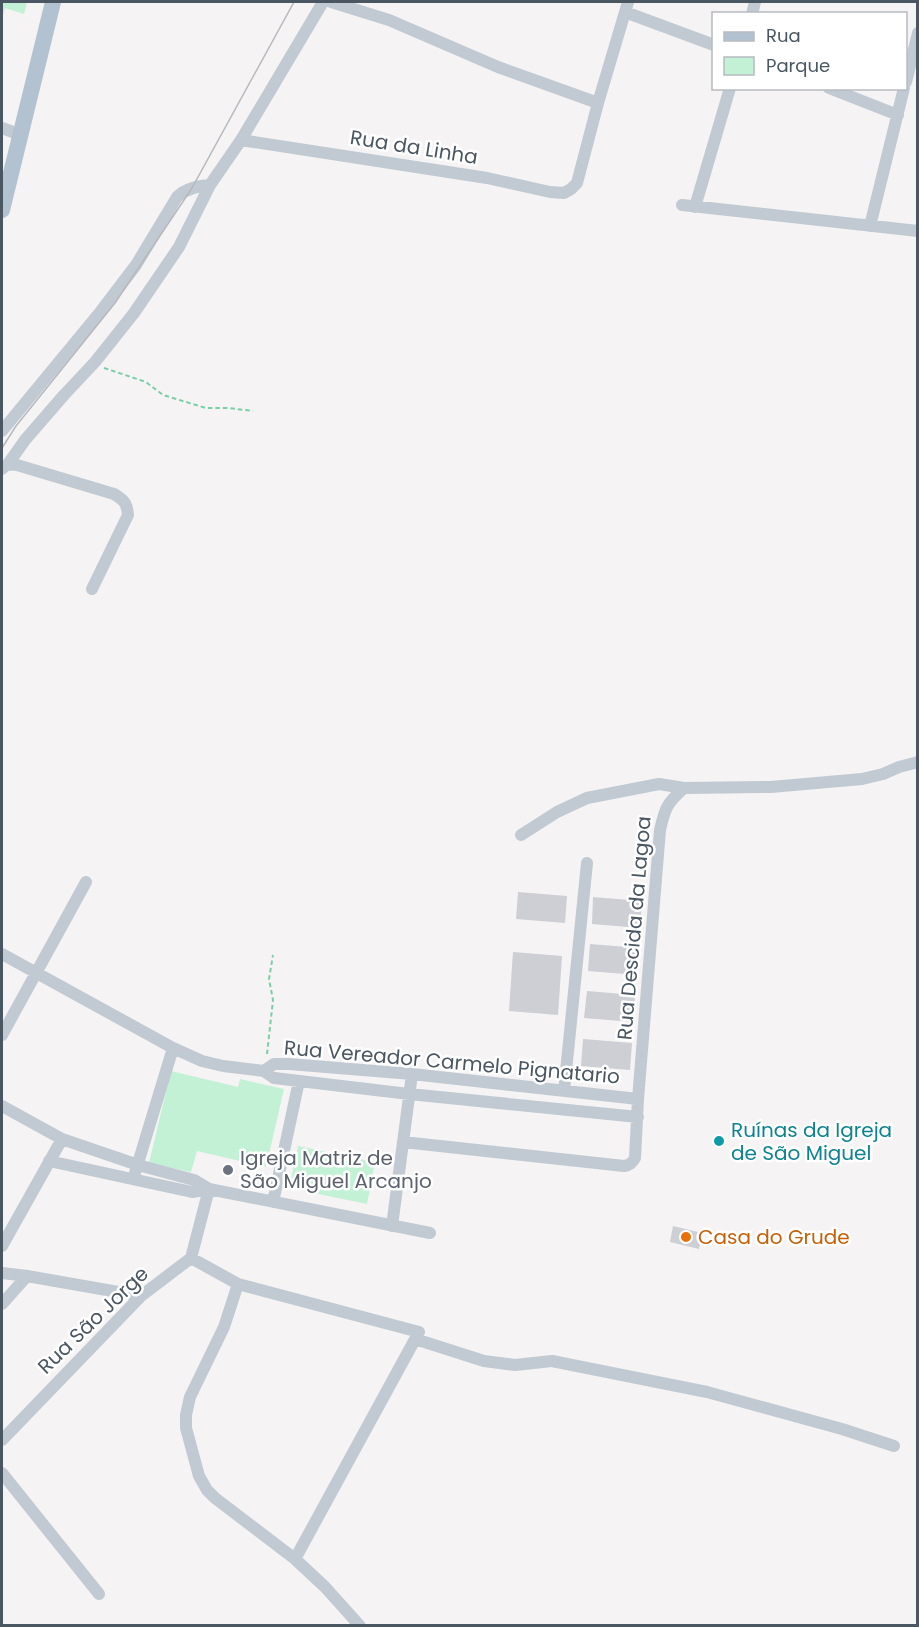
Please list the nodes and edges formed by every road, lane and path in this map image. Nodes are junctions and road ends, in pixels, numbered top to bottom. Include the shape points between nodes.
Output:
1 (53, 2) edge
2 (323, 2) edge
3 (331, 2) edge
4 (626, 7) edge
5 (918, 33) edge
6 (712, 44) edge
7 (914, 63) edge
8 (907, 80) edge
9 (729, 90) edge
10 (834, 90) edge
11 (904, 90) edge
12 (598, 103) junction
13 (898, 115) junction
14 (2, 128) edge
15 (21, 135) junction
16 (241, 140) junction
17 (210, 185) junction
18 (682, 205) dead end
19 (696, 207) junction
20 (2, 210) edge
21 (870, 226) junction
22 (918, 231) edge
23 (93, 365) junction
24 (253, 411) dead end
25 (2, 431) edge
26 (5, 467) edge
27 (92, 589) dead end
28 (918, 762) edge
29 (684, 788) junction
30 (521, 835) dead end
31 (587, 863) dead end
32 (86, 882) dead end
33 (2, 954) edge
34 (273, 955) dead end
35 (37, 972) junction
36 (2, 1035) edge
37 (173, 1048) junction
38 (264, 1071) junction
39 (412, 1074) junction
40 (299, 1081) junction
41 (564, 1091) junction
42 (409, 1094) junction
43 (638, 1099) junction
44 (2, 1106) edge
45 (638, 1117) junction
46 (62, 1139) junction
47 (402, 1142) junction
48 (49, 1161) junction
49 (138, 1166) junction
50 (133, 1179) junction
51 (209, 1190) junction
52 (273, 1202) junction
53 (392, 1226) junction
54 (430, 1233) dead end
55 (2, 1246) edge
56 (191, 1258) junction
57 (2, 1273) edge
58 (27, 1276) junction
59 (238, 1284) junction
60 (141, 1296) junction
61 (2, 1304) edge
62 (415, 1340) junction
63 (2, 1440) edge
64 (894, 1446) dead end
65 (2, 1473) edge
66 (295, 1559) junction
67 (99, 1594) dead end
68 (360, 1626) edge

1 - 15 main road
2 - 16 street
3 - 12 street via 389,20 498,67
4 - 6 street
4 - 12 street
5 - 7 street
7 - 8 street
9 - 19 street
10 - 13 street
11 - 13 street
12 - 16 street, Rua da Linha via 577,183 564,193
13 - 21 street
14 - 15 street
15 - 20 main road
16 - 17 street
17 - 23 street via 178,247 135,313
17 - 25 street via 198,186 177,197 136,265 101,312
18 - 19 street
19 - 21 street
21 - 22 street
23 - 24 path via 146,382 163,395 206,408
23 - 26 street
26 - 27 street via 16,465 114,494 124,501 128,515
28 - 29 street via 862,779 771,787
29 - 30 street via 659,784 587,798
29 - 43 street, Rua Descida da Lagoa via 664,810 660,830
31 - 41 street
32 - 35 street
33 - 35 street, Rua Vereador Carmelo Pignatario
34 - 38 path via 269,979 273,1000
35 - 36 street
35 - 37 street, Rua Vereador Carmelo Pignatario
37 - 38 street, Rua Vereador Carmelo Pignatario via 222,1066
37 - 49 street
38 - 39 street, Rua Vereador Carmelo Pignatario via 274,1064 289,1064
38 - 40 street, Rua Vereador Carmelo Pignatario via 274,1078
39 - 41 street, Rua Vereador Carmelo Pignatario
39 - 42 street
40 - 42 street, Rua Vereador Carmelo Pignatario
40 - 52 street
41 - 43 street, Rua Vereador Carmelo Pignatario
42 - 45 street, Rua Vereador Carmelo Pignatario
42 - 47 street
43 - 45 street, Rua Descida da Lagoa
44 - 46 street
45 - 47 street, Rua Descida da Lagoa via 635,1158 624,1166
46 - 48 street
46 - 49 street
47 - 53 street
48 - 50 street
48 - 55 street
49 - 50 street
49 - 51 street via 194,1180
50 - 51 street via 192,1192
51 - 52 street
51 - 56 street
52 - 53 street
53 - 54 street
56 - 59 street
56 - 60 street, Rua São Jorge
57 - 58 street
58 - 60 street
58 - 61 street
59 - 62 street via 419,1332
59 - 66 street via 224,1327 190,1397 186,1428 199,1476 207,1490
60 - 63 street, Rua São Jorge
62 - 64 street via 484,1361 515,1365 552,1361 707,1392
62 - 66 street
65 - 67 street
66 - 68 street

